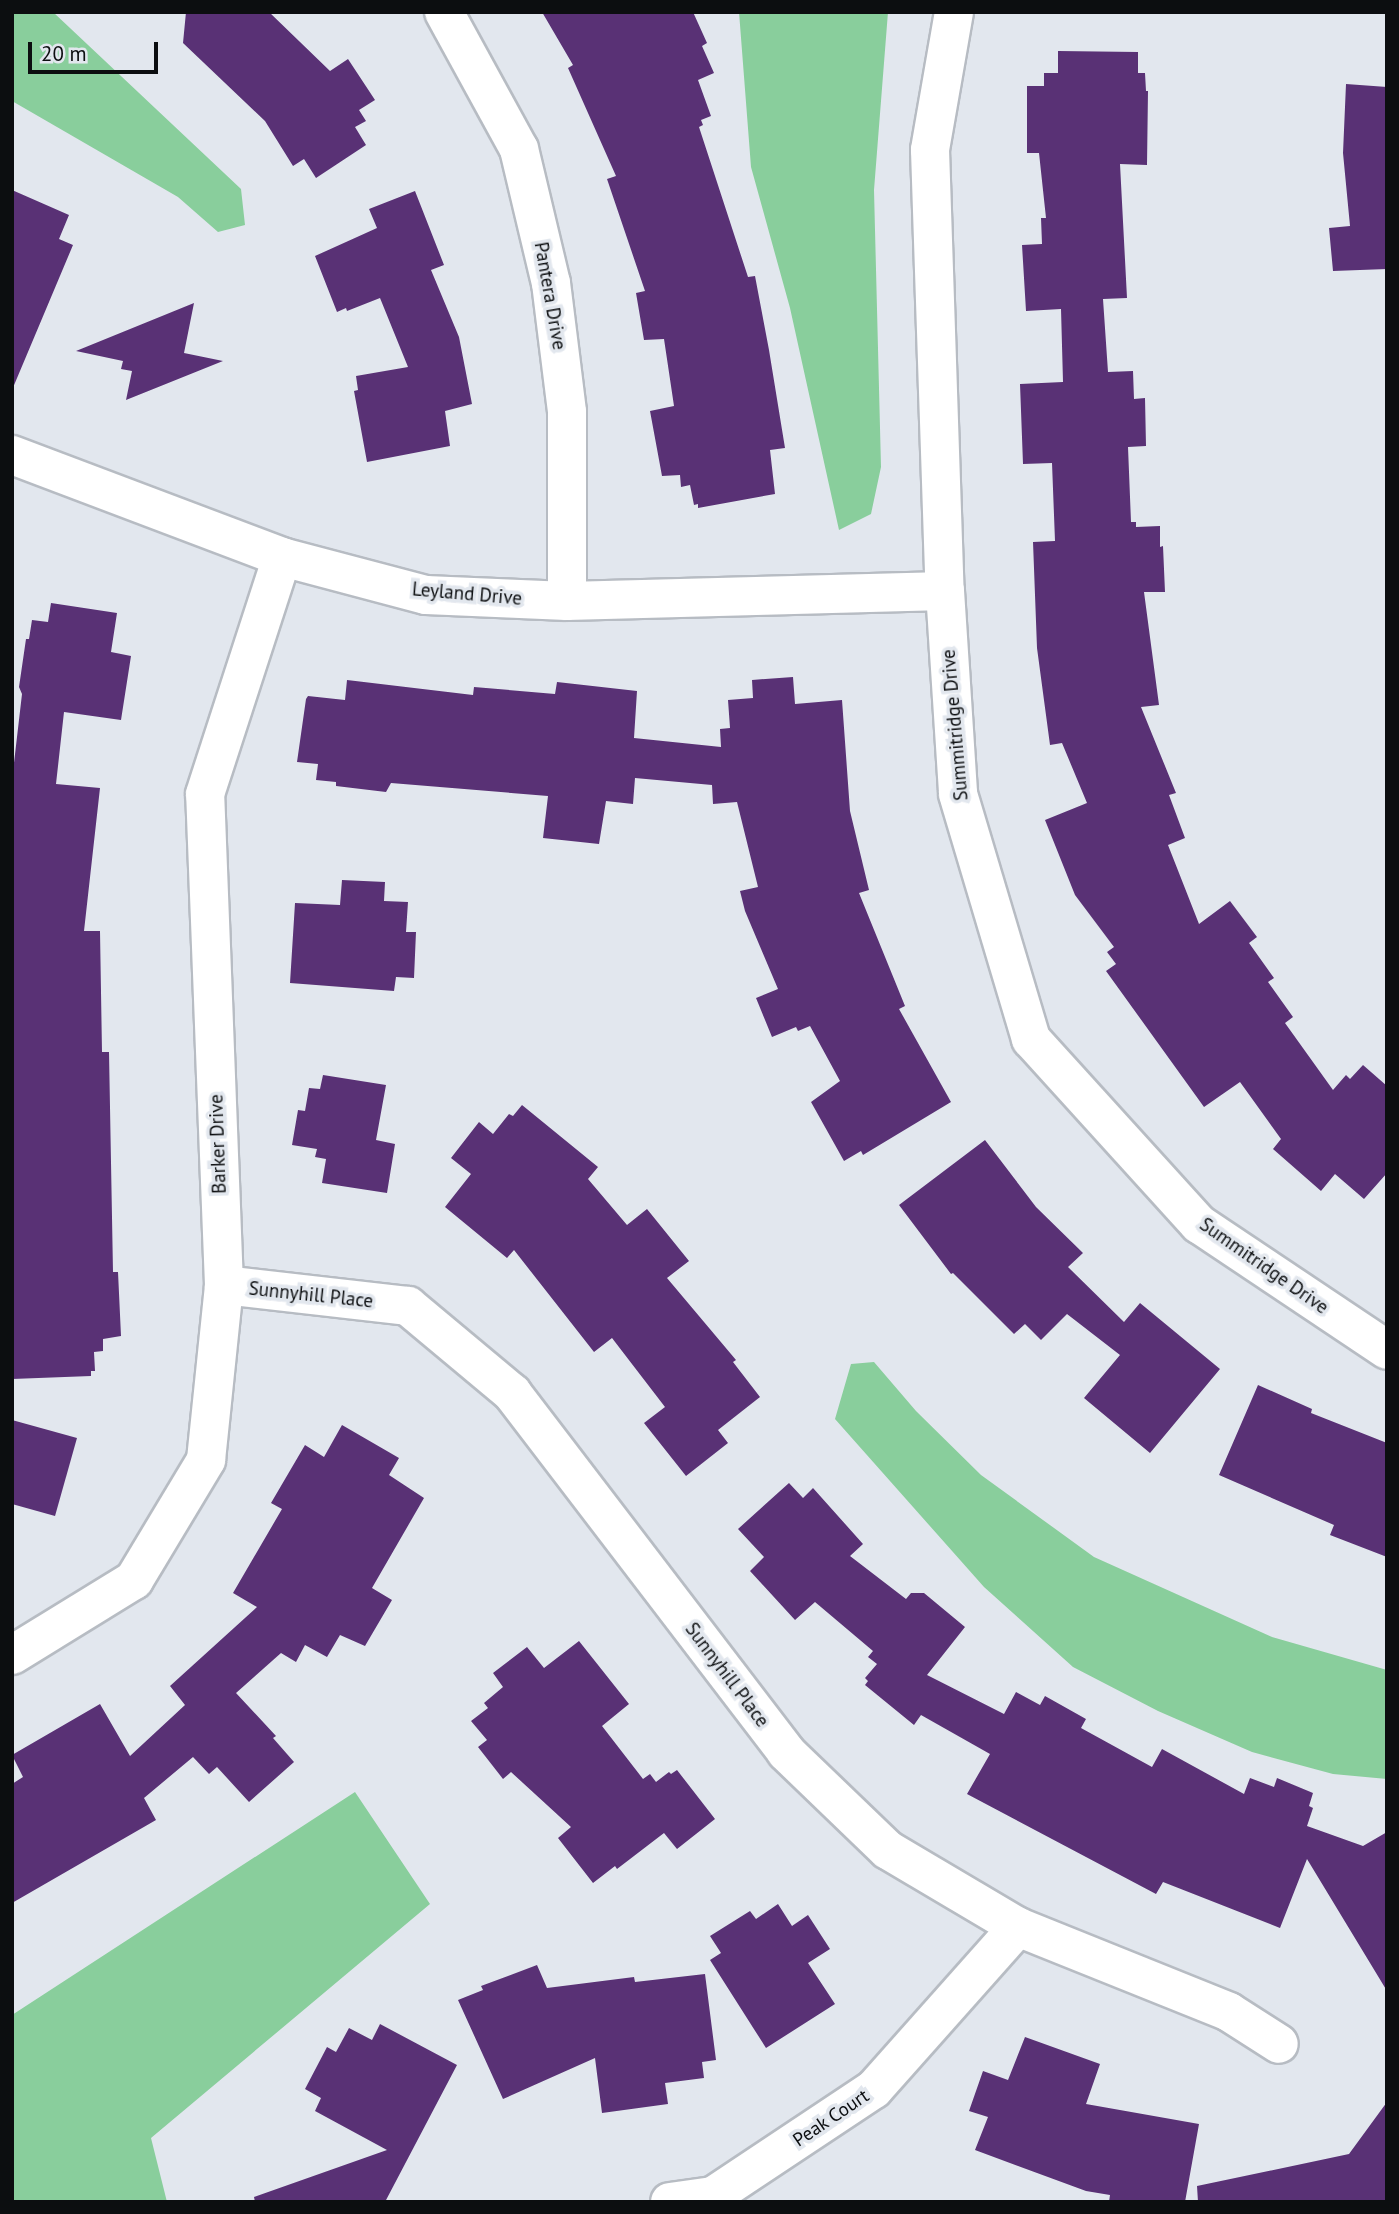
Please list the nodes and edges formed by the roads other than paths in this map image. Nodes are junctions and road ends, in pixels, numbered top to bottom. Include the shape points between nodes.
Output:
1 (444, 12) edge
2 (954, 12) edge
3 (12, 455) edge
4 (282, 557) junction
5 (945, 591) junction
6 (567, 601) junction
7 (224, 1286) junction
8 (1387, 1350) edge
9 (12, 1655) edge
10 (1018, 1927) junction
11 (1279, 2044) dead end
12 (670, 2202) edge

1 - 6 street, Pantera Drive via 519,149 551,283 567,412
2 - 5 street, Summitridge Drive via 930,150
3 - 4 street, Leyland Drive
4 - 6 street, Leyland Drive via 426,595
4 - 7 street, Barker Drive via 205,794
5 - 6 street, Leyland Drive
5 - 8 street, Summitridge Drive via 958,794 1031,1039 1199,1224
7 - 9 street, Barker Drive via 206,1460 134,1580
7 - 10 street, Sunnyhill Place via 408,1306 512,1393 786,1752 888,1850
10 - 11 street, Sunnyhill Place via 1229,2012
10 - 12 street, Peak Court via 874,2089 713,2196

